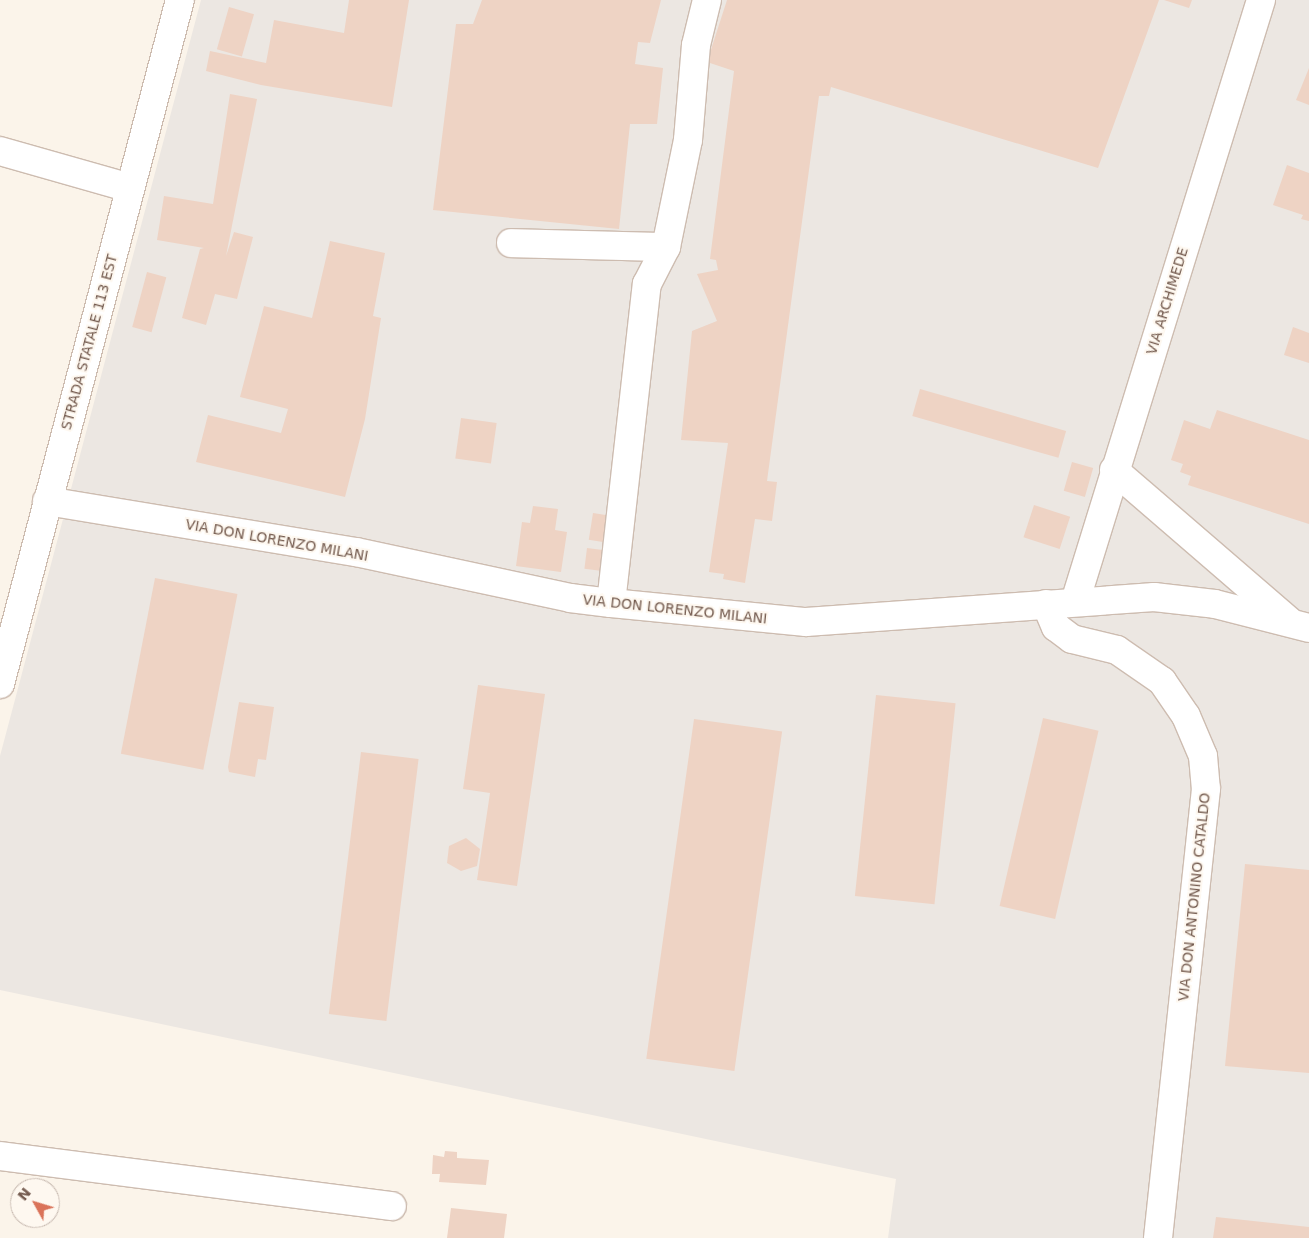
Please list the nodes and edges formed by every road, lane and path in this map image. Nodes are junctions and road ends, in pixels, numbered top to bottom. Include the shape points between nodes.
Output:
1 (180, 0) edge
2 (707, 0) edge
3 (1261, 0) edge
4 (0, 151) edge
5 (130, 188) junction
6 (511, 243) dead end
7 (666, 247) junction
8 (1114, 470) junction
9 (48, 501) junction
10 (1075, 602) junction
11 (611, 603) junction
12 (1046, 604) junction
13 (1302, 626) edge
14 (0, 684) edge
15 (0, 1156) edge
16 (392, 1206) dead end
17 (1158, 1238) edge

1 - 5 street, STRADA STATALE 113 EST
2 - 7 street via 696,45 688,140
3 - 8 street, VIA ARCHIMEDE
4 - 5 street
5 - 9 street, STRADA STATALE 113 EST
6 - 7 street
7 - 11 street via 647,284
8 - 10 street, VIA ARCHIMEDE
8 - 13 street
9 - 11 street, VIA DON LORENZO MILANI via 356,552 570,598
9 - 14 street, STRADA STATALE 113 EST
10 - 12 street, VIA DON LORENZO MILANI
10 - 13 street, VIA DON LORENZO MILANI via 1154,598 1215,604
11 - 12 street, VIA DON LORENZO MILANI via 806,622
12 - 17 street, VIA DON ANTONINO CATALDO via 1056,627 1072,640 1117,650 1162,680 1186,716 1203,756 1206,789
15 - 16 street

